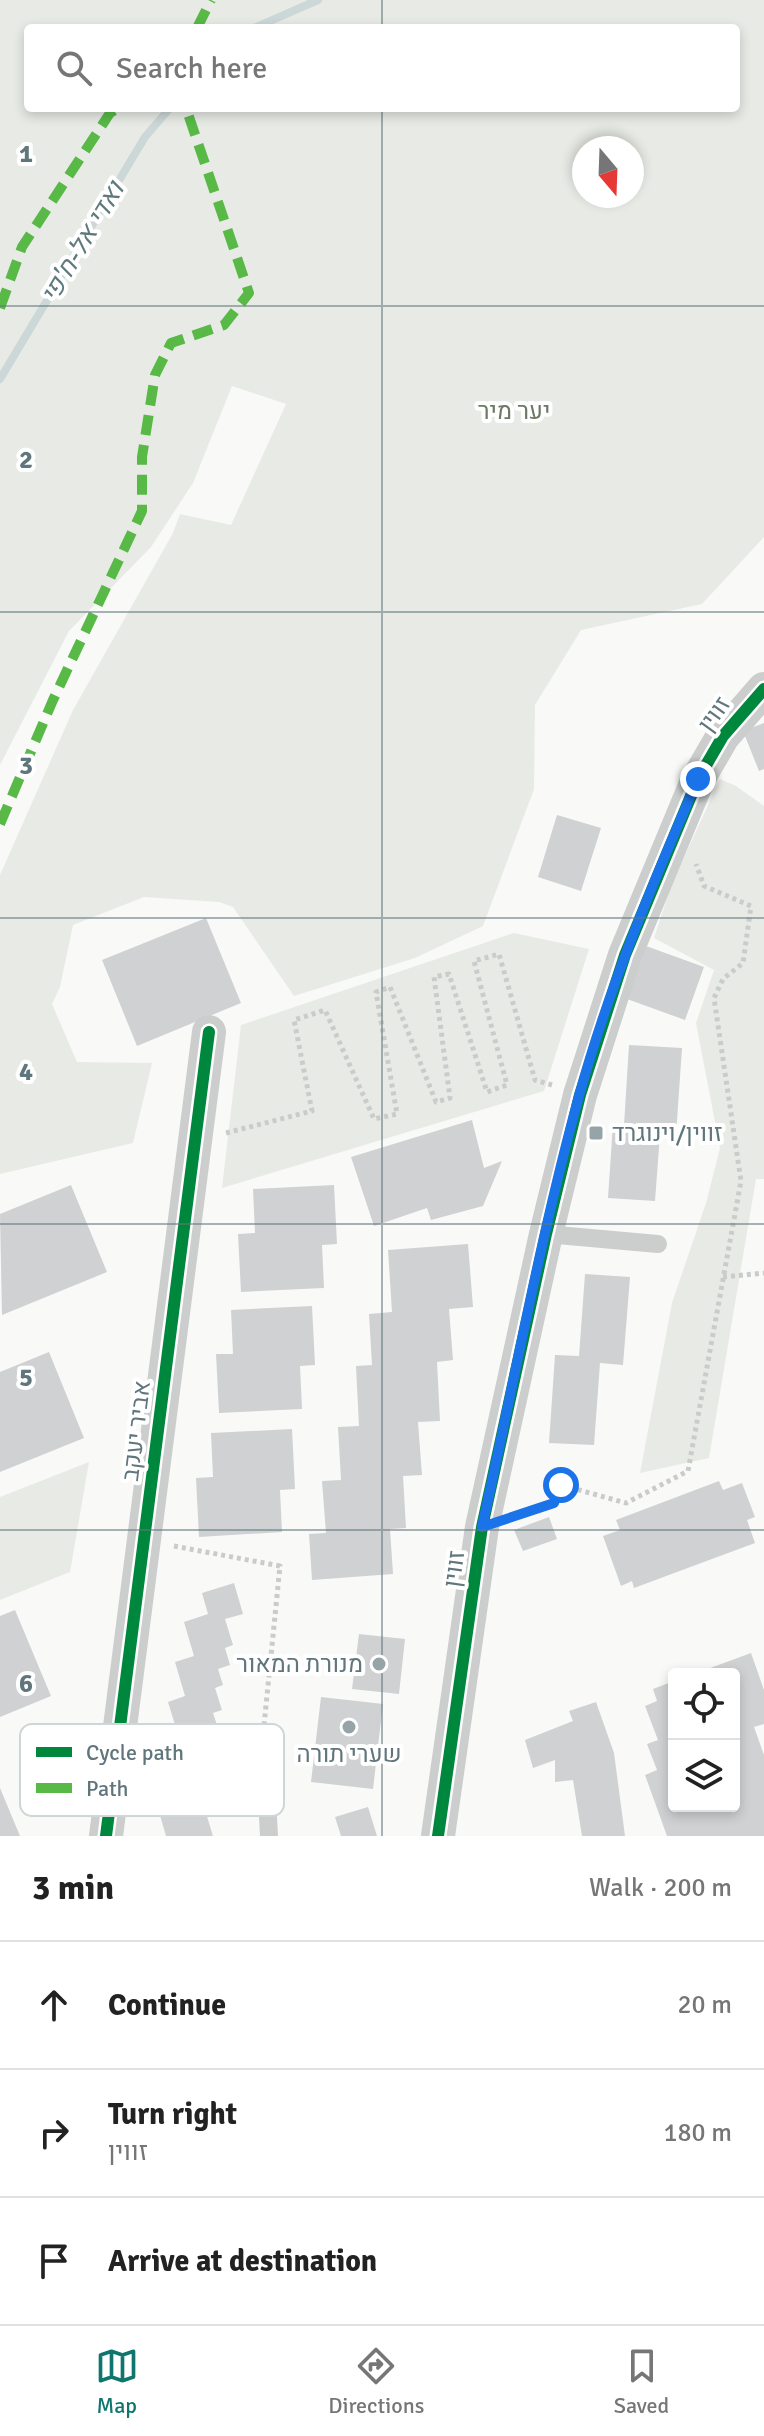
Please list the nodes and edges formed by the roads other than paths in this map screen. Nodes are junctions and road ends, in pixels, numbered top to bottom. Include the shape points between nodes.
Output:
1 (764, 689) edge
2 (209, 1032) dead end
3 (546, 1234) junction
4 (658, 1244) dead end
5 (120, 1724) edge
6 (109, 1816) edge
7 (268, 1816) edge
8 (106, 1836) edge
9 (269, 1836) edge
10 (438, 1836) edge

1 - 3 street, זווין via 723,736 668,847 625,955 580,1095
2 - 5 street, אביר יעקב
3 - 4 lane
3 - 10 street, זווין via 482,1527
6 - 8 street, אביר יעקב
7 - 9 lane

